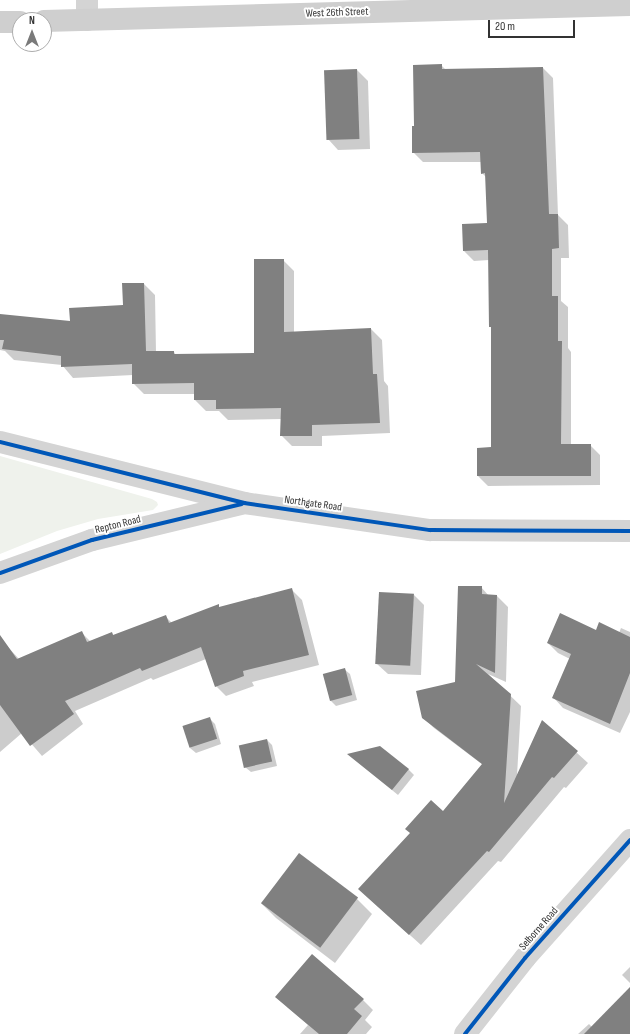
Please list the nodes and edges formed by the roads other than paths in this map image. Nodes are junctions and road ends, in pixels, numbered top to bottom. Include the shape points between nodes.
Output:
1 (630, 5) edge
2 (87, 10) edge
3 (52, 19) edge
4 (0, 22) edge
5 (12, 22) edge
6 (0, 442) edge
7 (244, 503) junction
8 (630, 531) edge
9 (0, 573) edge
10 (630, 840) edge
11 (465, 1034) edge

1 - 2 main road, West 26th Street
2 - 3 main road, West 26th Street
4 - 5 main road
6 - 7 street, Northgate Road
7 - 8 street, Northgate Road via 430,530
7 - 9 street, Repton Road via 92,540
10 - 11 street, Selborne Road via 525,958

